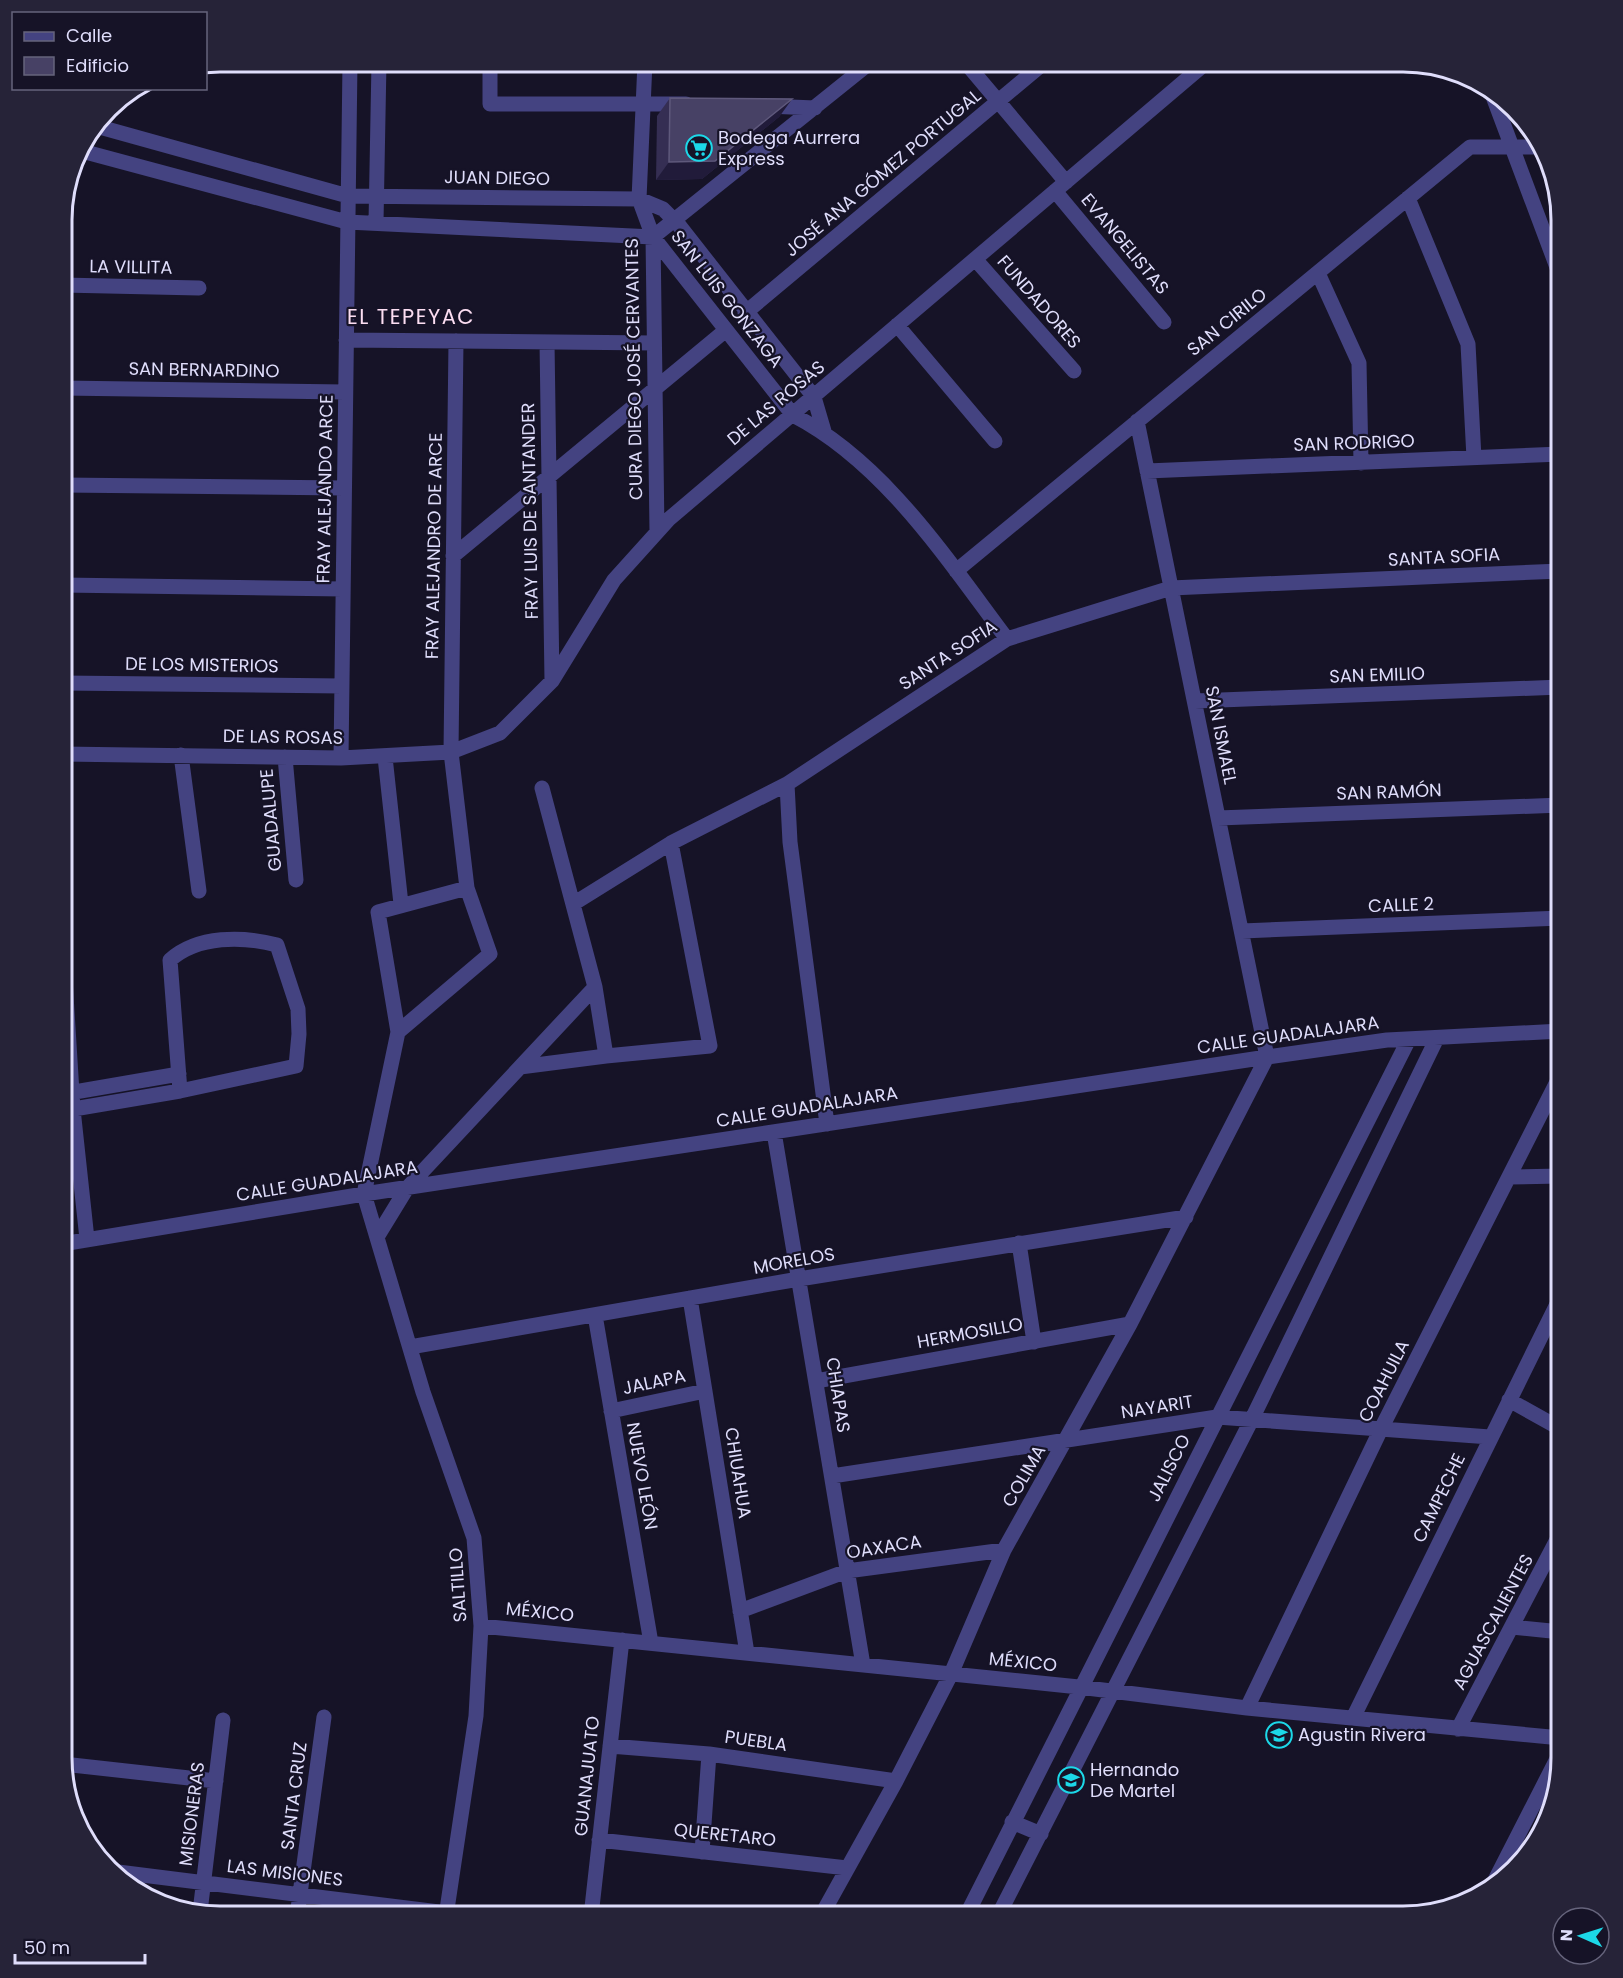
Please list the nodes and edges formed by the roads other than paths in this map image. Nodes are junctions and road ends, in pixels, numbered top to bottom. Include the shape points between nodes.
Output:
1 (350, 72) edge
2 (379, 72) edge
3 (490, 72) edge
4 (645, 72) edge
5 (859, 72) edge
6 (974, 72) edge
7 (1033, 72) edge
8 (1195, 72) edge
9 (1000, 101) junction
10 (643, 103) junction
11 (700, 105) edge
12 (746, 106) edge
13 (1496, 106) edge
14 (815, 108) junction
15 (104, 128) edge
16 (1532, 147) edge
17 (1512, 148) junction
18 (88, 153) edge
19 (1061, 186) junction
20 (348, 196) junction
21 (377, 196) junction
22 (1408, 198) junction
23 (639, 199) junction
24 (673, 220) junction
25 (347, 222) junction
26 (376, 222) junction
27 (653, 237) junction
28 (1551, 249) edge
29 (975, 259) junction
30 (1318, 273) junction
31 (72, 285) edge
32 (199, 288) dead end
33 (745, 313) junction
34 (1164, 322) dead end
35 (897, 325) junction
36 (726, 330) junction
37 (346, 340) junction
38 (456, 341) junction
39 (547, 342) junction
40 (654, 343) junction
41 (1074, 371) dead end
42 (72, 388) edge
43 (654, 388) junction
44 (345, 392) junction
45 (814, 397) junction
46 (793, 415) junction
47 (1137, 422) junction
48 (824, 431) junction
49 (995, 441) dead end
50 (1551, 454) edge
51 (1474, 458) junction
52 (1361, 462) junction
53 (1148, 471) junction
54 (548, 477) junction
55 (72, 485) edge
56 (344, 488) junction
57 (657, 532) junction
58 (453, 556) junction
59 (956, 571) junction
60 (1551, 571) edge
61 (72, 585) edge
62 (1172, 588) junction
63 (343, 589) junction
64 (1007, 639) junction
65 (552, 681) junction
66 (72, 683) edge
67 (342, 686) junction
68 (1551, 687) edge
69 (1195, 701) junction
70 (451, 752) junction
71 (72, 754) edge
72 (181, 755) junction
73 (285, 757) junction
74 (385, 757) junction
75 (341, 758) junction
76 (787, 784) junction
77 (542, 788) dead end
78 (1551, 805) edge
79 (1218, 818) junction
80 (671, 843) junction
81 (296, 880) dead end
82 (467, 888) junction
83 (199, 891) dead end
84 (401, 904) junction
85 (573, 904) junction
86 (1551, 918) edge
87 (1242, 931) junction
88 (595, 987) junction
89 (398, 1032) junction
90 (1551, 1032) edge
91 (1437, 1038) junction
92 (1409, 1039) junction
93 (606, 1056) junction
94 (1267, 1057) junction
95 (520, 1067) junction
96 (179, 1074) junction
97 (180, 1091) junction
98 (72, 1092) edge
99 (1551, 1095) edge
100 (72, 1109) edge
101 (827, 1124) junction
102 (774, 1132) junction
103 (72, 1142) edge
104 (1551, 1176) edge
105 (1509, 1177) junction
106 (407, 1188) junction
107 (364, 1194) junction
108 (1186, 1216) junction
109 (377, 1237) junction
110 (87, 1239) junction
111 (72, 1242) edge
112 (1019, 1244) junction
113 (799, 1279) junction
114 (690, 1298) junction
115 (595, 1315) junction
116 (1551, 1318) edge
117 (1130, 1324) junction
118 (1034, 1342) junction
119 (410, 1347) junction
120 (816, 1381) junction
121 (705, 1391) junction
122 (1509, 1400) junction
123 (611, 1411) junction
124 (1216, 1417) junction
125 (1251, 1421) junction
126 (1551, 1423) edge
127 (1381, 1429) junction
128 (1490, 1437) junction
129 (1066, 1440) junction
130 (832, 1476) junction
131 (1004, 1550) junction
132 (1551, 1553) edge
133 (848, 1571) junction
134 (740, 1611) junction
135 (481, 1626) junction
136 (1512, 1627) junction
137 (1551, 1631) edge
138 (622, 1640) junction
139 (651, 1643) junction
140 (747, 1653) junction
141 (863, 1665) junction
142 (951, 1674) junction
143 (1079, 1688) junction
144 (1112, 1692) junction
145 (1247, 1708) junction
146 (324, 1717) dead end
147 (1353, 1718) junction
148 (223, 1720) dead end
149 (1458, 1729) junction
150 (1551, 1737) edge
151 (610, 1746) junction
152 (709, 1755) junction
153 (72, 1765) edge
154 (1550, 1774) edge
155 (216, 1781) junction
156 (896, 1781) junction
157 (1012, 1822) junction
158 (1041, 1834) junction
159 (599, 1840) junction
160 (702, 1852) junction
161 (847, 1868) junction
162 (1501, 1869) edge
163 (128, 1873) edge
164 (203, 1882) junction
165 (301, 1894) junction
166 (201, 1905) edge
167 (299, 1906) edge
168 (384, 1906) edge
169 (447, 1906) edge
170 (592, 1906) edge
171 (827, 1906) edge
172 (971, 1906) edge
173 (1004, 1906) edge

1 - 20 street, FRAY ALEJANDO ARCE
2 - 21 street
3 - 10 street via 490,104
4 - 10 street, CURA DIEGO JOSÉ CERVANTES
5 - 14 street
6 - 9 street, EVANGELISTAS
7 - 9 street, JOSÉ ANA GÓMEZ PORTUGAL
8 - 19 street, DE LAS ROSAS
9 - 19 street, EVANGELISTAS
9 - 33 street, JOSÉ ANA GÓMEZ PORTUGAL
10 - 11 street
10 - 23 street, CURA DIEGO JOSÉ CERVANTES
12 - 14 street
13 - 17 street
14 - 24 street
15 - 20 street, JUAN DIEGO
16 - 17 street, SAN CIRILO
17 - 22 street, SAN CIRILO via 1470,147
17 - 28 street
18 - 25 street
19 - 29 street, DE LAS ROSAS
19 - 34 street, EVANGELISTAS
20 - 21 street, JUAN DIEGO
20 - 25 street, FRAY ALEJANDO ARCE
21 - 23 street, JUAN DIEGO
21 - 26 street
22 - 30 street, SAN CIRILO
22 - 51 street via 1468,344
23 - 24 street, JUAN DIEGO via 663,209
23 - 27 street, CURA DIEGO JOSÉ CERVANTES
24 - 27 street
24 - 33 street, JUAN DIEGO
25 - 26 street
25 - 37 street, FRAY ALEJANDO ARCE
26 - 27 street
27 - 36 street, SAN LUIS GONZAGA
27 - 40 street, CURA DIEGO JOSÉ CERVANTES
29 - 35 street, DE LAS ROSAS
29 - 41 street, FUNDADORES
30 - 47 street, SAN CIRILO
30 - 52 street via 1359,363
31 - 32 street, LA VILLITA
33 - 45 street, JUAN DIEGO
35 - 45 street, DE LAS ROSAS
35 - 49 street
36 - 43 street
36 - 46 street, SAN LUIS GONZAGA
37 - 38 street
37 - 44 street, FRAY ALEJANDO ARCE
38 - 39 street
38 - 58 street, FRAY ALEJANDRO DE ARCE
39 - 40 street
39 - 54 street, FRAY LUIS DE SANTANDER
40 - 43 street, CURA DIEGO JOSÉ CERVANTES
42 - 44 street, SAN BERNARDINO
43 - 54 street
43 - 57 street, CURA DIEGO JOSÉ CERVANTES
44 - 56 street, FRAY ALEJANDO ARCE
45 - 46 street, DE LAS ROSAS
45 - 48 street
46 - 48 street, SAN LUIS GONZAGA
46 - 57 street, DE LAS ROSAS
47 - 53 street, SAN ISMAEL
47 - 59 street, SAN CIRILO
48 - 59 street, SAN LUIS GONZAGA via 909,510
50 - 51 street, SAN RODRIGO
51 - 52 street, SAN RODRIGO
52 - 53 street, SAN RODRIGO
53 - 62 street, SAN ISMAEL
54 - 58 street
54 - 65 street, FRAY LUIS DE SANTANDER
55 - 56 street
56 - 63 street, FRAY ALEJANDO ARCE
57 - 65 street, DE LAS ROSAS via 614,580
58 - 70 street, FRAY ALEJANDRO DE ARCE
59 - 64 street, SAN LUIS GONZAGA
60 - 62 street, SANTA SOFIA
61 - 63 street
62 - 64 street, SANTA SOFIA
62 - 69 street, SAN ISMAEL
63 - 67 street, FRAY ALEJANDO ARCE
64 - 76 street, SANTA SOFIA
65 - 70 street, DE LAS ROSAS via 500,733
66 - 67 street, DE LOS MISTERIOS
67 - 75 street, FRAY ALEJANDO ARCE
68 - 69 street, SAN EMILIO
69 - 79 street, SAN ISMAEL
70 - 74 street, DE LAS ROSAS
70 - 82 street, FRAY ALEJANDRO DE ARCE
71 - 72 street, DE LAS ROSAS
72 - 73 street, DE LAS ROSAS
72 - 83 street
73 - 75 street, DE LAS ROSAS
73 - 81 street, GUADALUPE
74 - 75 street, DE LAS ROSAS
74 - 84 street
76 - 80 street, SANTA SOFIA
76 - 101 street via 790,842
77 - 85 street
78 - 79 street, SAN RAMÓN
79 - 87 street, SAN ISMAEL
80 - 85 street, SANTA SOFIA
80 - 93 street via 710,1046
82 - 84 street
82 - 89 street via 489,954
84 - 89 street via 378,912
85 - 88 street
86 - 87 street, CALLE 2
87 - 94 street, SAN ISMAEL
88 - 93 street
88 - 95 street
89 - 107 street
90 - 91 street, CALLE GUADALAJARA
91 - 92 street, CALLE GUADALAJARA
91 - 125 street
92 - 94 street, CALLE GUADALAJARA
92 - 124 street, JALISCO
93 - 95 street
94 - 101 street, CALLE GUADALAJARA
94 - 108 street, COLIMA
95 - 106 street
96 - 97 street
96 - 97 street via 170,960 182,949 202,942 257,940 277,945 298,1009 296,1066
96 - 98 street
97 - 100 street
99 - 105 street, COAHUILA
101 - 102 street, CALLE GUADALAJARA
102 - 106 street, CALLE GUADALAJARA
102 - 113 street, CHIAPAS
103 - 110 street
104 - 105 street
105 - 127 street, COAHUILA
106 - 107 street, CALLE GUADALAJARA
106 - 109 street
107 - 109 street, SALTILLO
107 - 110 street, CALLE GUADALAJARA
108 - 112 street, MORELOS
108 - 117 street, COLIMA
109 - 119 street, SALTILLO
110 - 111 street, CALLE GUADALAJARA
112 - 113 street, MORELOS
112 - 118 street
113 - 114 street, MORELOS
113 - 120 street, CHIAPAS
114 - 115 street, MORELOS
114 - 121 street, CHIUAHUA
115 - 119 street, MORELOS
115 - 123 street, NUEVO LEÓN
116 - 122 street, CAMPECHE
117 - 118 street, HERMOSILLO
117 - 129 street, COLIMA
118 - 120 street, HERMOSILLO
119 - 135 street, SALTILLO via 474,1538
120 - 130 street, CHIAPAS
121 - 123 street, JALAPA
121 - 134 street, CHIUAHUA
122 - 126 street
122 - 128 street, CAMPECHE
123 - 139 street, NUEVO LEÓN
124 - 125 street, NAYARIT
124 - 129 street, NAYARIT
124 - 143 street, JALISCO
125 - 127 street, NAYARIT
125 - 144 street
127 - 128 street, NAYARIT
127 - 145 street, COAHUILA
128 - 147 street, CAMPECHE
129 - 130 street, NAYARIT
129 - 131 street, COLIMA
130 - 133 street, CHIAPAS
131 - 133 street, OAXACA
131 - 142 street, COLIMA
132 - 136 street, AGUASCALIENTES
133 - 134 street, OAXACA
133 - 141 street, CHIAPAS
134 - 140 street, CHIUAHUA
135 - 138 street, MÉXICO
135 - 169 street, SALTILLO via 476,1716
136 - 137 street
136 - 149 street, AGUASCALIENTES
138 - 139 street, MÉXICO
138 - 151 street, GUANAJUATO
139 - 140 street, MÉXICO
140 - 141 street, MÉXICO
141 - 142 street, MÉXICO
142 - 143 street, MÉXICO
142 - 156 street, COLIMA
143 - 144 street, MÉXICO
143 - 157 street, JALISCO
144 - 145 street, MÉXICO
144 - 158 street
145 - 147 street, MÉXICO
146 - 165 street, SANTA CRUZ
147 - 149 street, MÉXICO
148 - 155 street, MISIONERAS
149 - 150 street, MÉXICO
151 - 152 street, PUEBLA
151 - 159 street, GUANAJUATO
152 - 156 street, PUEBLA
152 - 160 street
153 - 155 street
154 - 162 street
155 - 164 street, MISIONERAS
156 - 161 street, COLIMA
157 - 158 street
157 - 172 street, JALISCO
158 - 173 street
159 - 160 street, QUERETARO
159 - 170 street, GUANAJUATO
160 - 161 street, QUERETARO
161 - 171 street, COLIMA
163 - 164 street, LAS MISIONES
164 - 165 street, LAS MISIONES
164 - 166 street, MISIONERAS
165 - 167 street, SANTA CRUZ
165 - 168 street, LAS MISIONES

